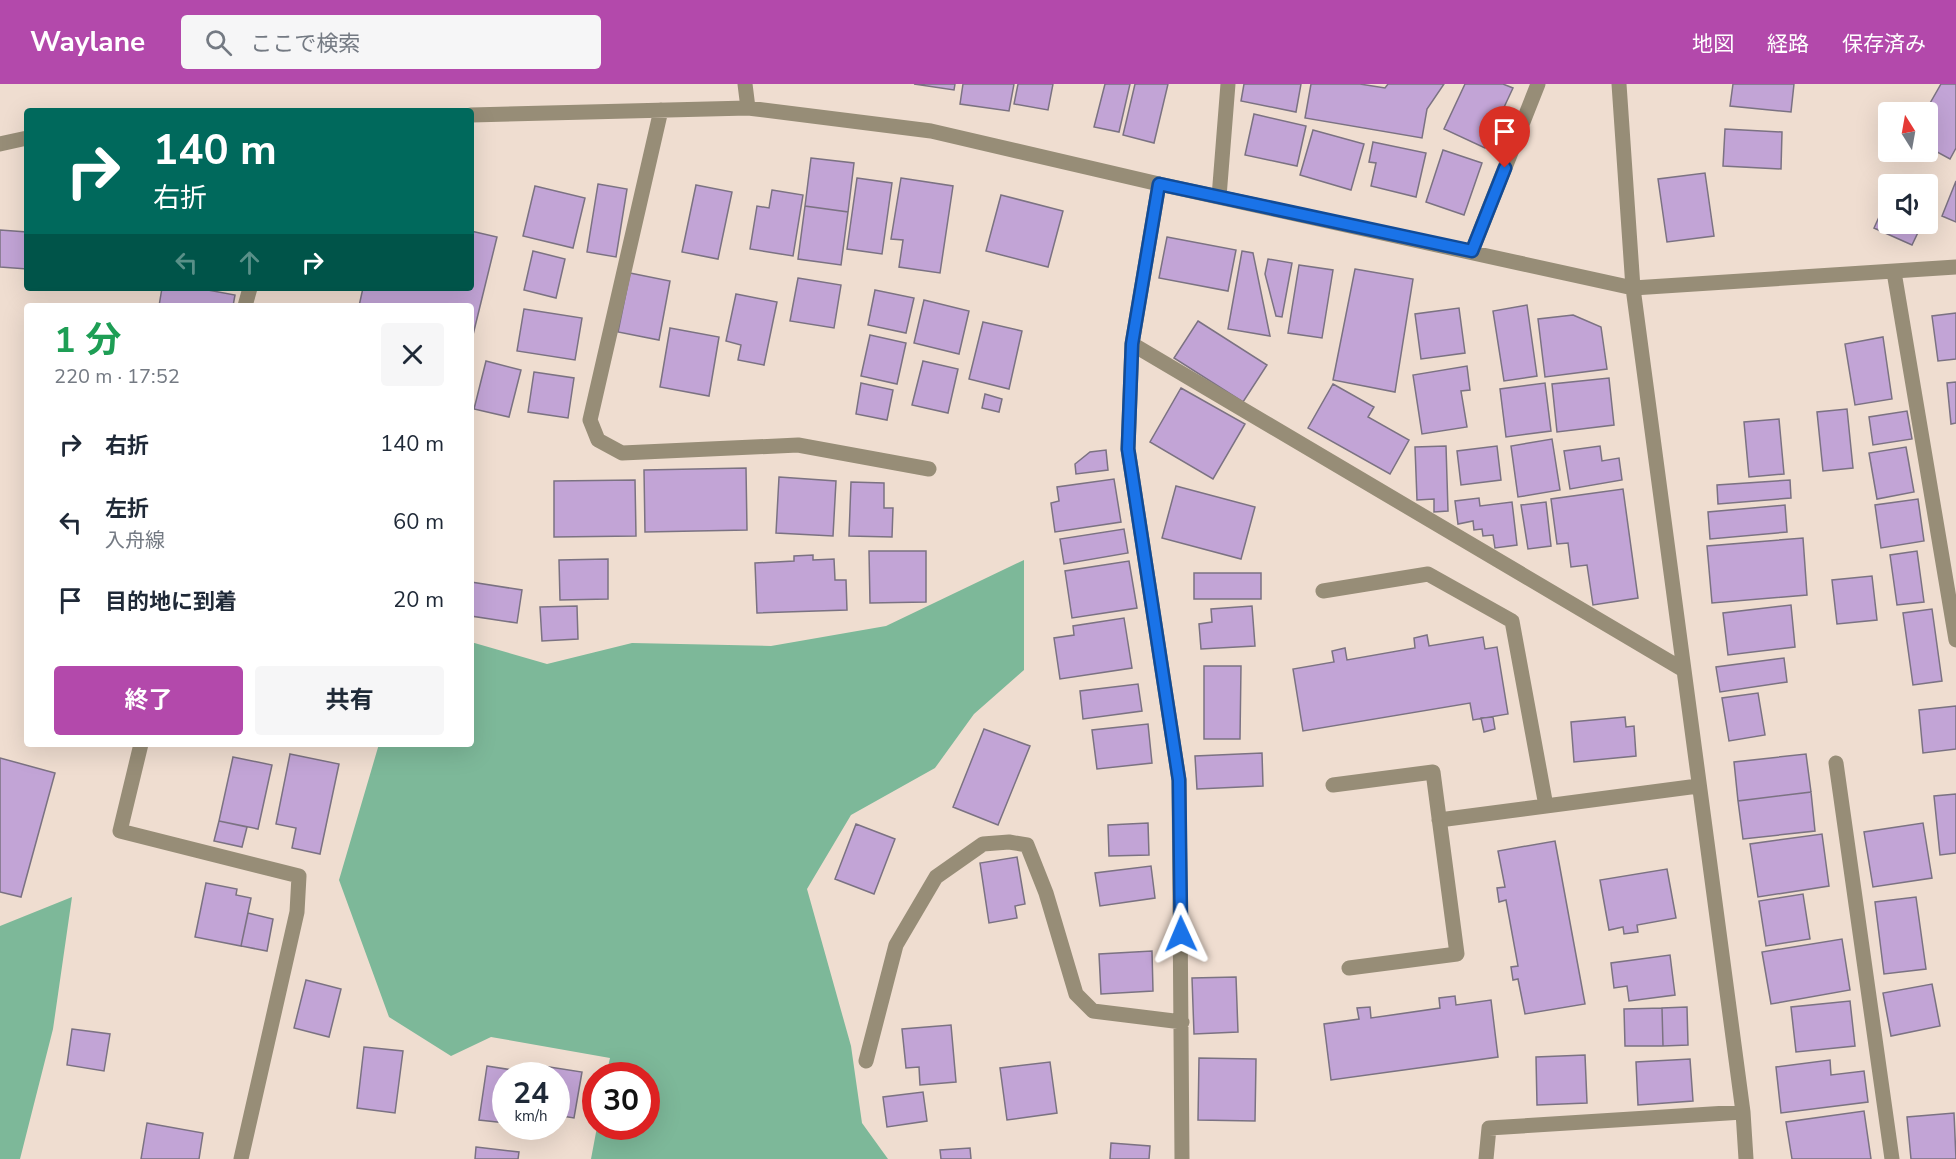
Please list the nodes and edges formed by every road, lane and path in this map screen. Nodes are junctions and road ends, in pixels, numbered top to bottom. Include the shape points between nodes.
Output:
1 (745, 84) edge
2 (1228, 84) edge
3 (1538, 84) edge
4 (1619, 84) edge
5 (748, 108) junction
6 (661, 110) junction
7 (474, 115) edge
8 (24, 139) edge
9 (0, 144) edge
10 (1159, 184) junction
11 (1219, 197) junction
12 (1472, 251) junction
13 (1956, 267) edge
14 (1894, 272) junction
15 (1633, 288) junction
16 (1132, 344) junction
17 (929, 469) dead end
18 (1323, 591) dead end
19 (1956, 640) edge
20 (1682, 669) junction
21 (140, 747) edge
22 (1836, 763) dead end
23 (1333, 785) dead end
24 (1698, 786) junction
25 (1546, 806) junction
26 (1439, 820) junction
27 (1350, 968) dead end
28 (1182, 1022) junction
29 (866, 1061) dead end
30 (1743, 1112) junction
31 (241, 1159) edge
32 (1182, 1159) edge
33 (1486, 1159) edge
34 (1746, 1159) edge
35 (1892, 1159) edge

1 - 5 street
2 - 11 street
3 - 12 street
4 - 15 street
5 - 6 street
5 - 10 street via 931,131
6 - 7 street
6 - 17 street via 590,420 598,440 622,453 798,445
8 - 9 street
10 - 11 street
10 - 16 street
11 - 12 street
12 - 15 street
13 - 14 street
14 - 15 street
14 - 19 street
15 - 20 street
16 - 20 street
16 - 28 street via 1128,449 1179,780
18 - 25 street via 1428,574 1512,621
20 - 24 street
21 - 31 street via 120,831 299,876 297,912
22 - 35 street
23 - 26 street via 1433,772
24 - 25 street
24 - 30 street
25 - 26 street
26 - 27 street via 1457,954
28 - 29 street via 1094,1011 1076,994 1046,893 1027,845 983,844 936,878 896,945
28 - 32 street
30 - 33 street via 1489,1128
30 - 34 street

